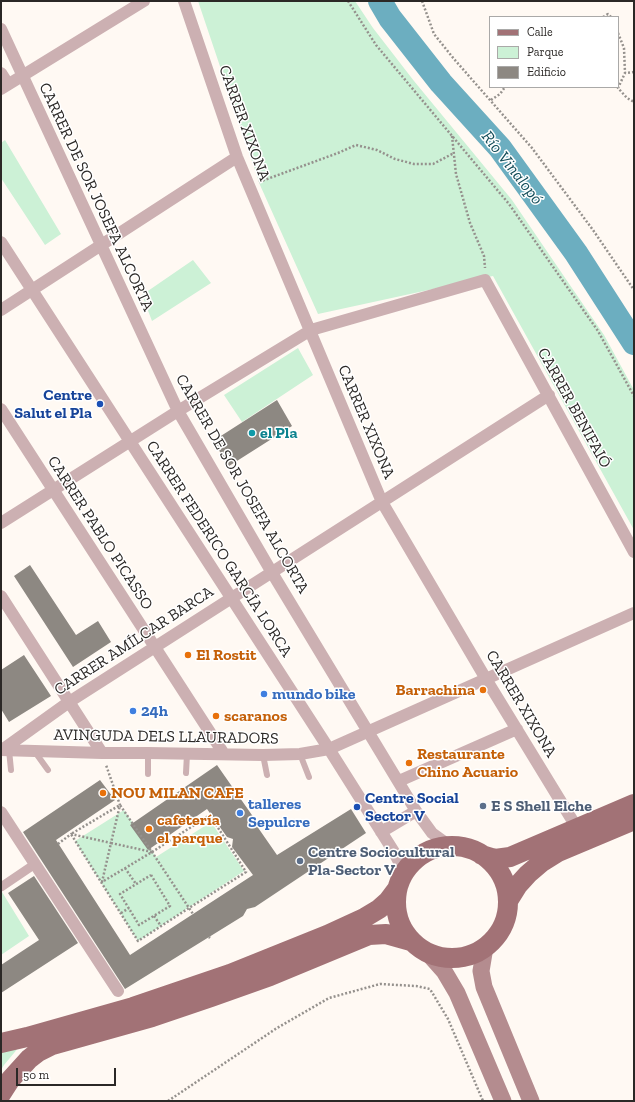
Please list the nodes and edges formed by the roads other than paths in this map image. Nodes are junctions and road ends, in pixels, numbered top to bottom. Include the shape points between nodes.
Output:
1 (144, 1) edge
2 (184, 1) edge
3 (1, 29) edge
4 (1, 73) edge
5 (23, 76) junction
6 (5, 87) edge
7 (237, 157) junction
8 (1, 242) edge
9 (101, 245) junction
10 (32, 290) junction
11 (1, 310) edge
12 (311, 330) junction
13 (549, 395) junction
14 (1, 409) edge
15 (178, 411) junction
16 (130, 442) junction
17 (54, 490) junction
18 (382, 502) junction
19 (1, 523) edge
20 (634, 552) edge
21 (271, 571) junction
22 (1, 596) edge
23 (231, 598) junction
24 (634, 613) edge
25 (155, 646) junction
26 (486, 679) junction
27 (68, 702) junction
28 (517, 729) junction
29 (370, 732) junction
30 (330, 749) junction
31 (4, 750) edge
32 (35, 751) junction
33 (148, 753) junction
34 (102, 754) junction
35 (187, 754) junction
36 (224, 754) junction
37 (300, 754) junction
38 (263, 755) junction
39 (11, 770) dead end
40 (48, 770) dead end
41 (186, 773) dead end
42 (148, 774) dead end
43 (267, 774) dead end
44 (309, 778) dead end
45 (399, 781) junction
46 (634, 804) edge
47 (416, 811) junction
48 (1, 812) edge
49 (634, 820) edge
50 (577, 828) junction
51 (381, 832) junction
52 (450, 846) junction
53 (482, 855) junction
54 (35, 864) junction
55 (400, 882) junction
56 (1, 886) edge
57 (508, 901) junction
58 (411, 941) junction
59 (485, 947) junction
60 (428, 953) junction
61 (118, 991) dead end
62 (1, 1043) edge
63 (1, 1094) edge
64 (503, 1101) edge
65 (531, 1101) edge

1 - 5 street
2 - 7 street, CARRER XIXONA
3 - 5 street, CARRER DE SOR JOSEFA ALCORTA
4 - 6 street
5 - 6 street
5 - 9 street, CARRER DE SOR JOSEFA ALCORTA
7 - 9 street
7 - 12 street, CARRER XIXONA
8 - 10 street, CARRER FEDERICO GARCÍA LORCA
9 - 10 street
9 - 15 street, CARRER DE SOR JOSEFA ALCORTA
10 - 11 street
10 - 16 street, CARRER FEDERICO GARCÍA LORCA
12 - 13 street, CARRER BENIFAIÓ via 485,280
12 - 15 street
12 - 18 street, CARRER XIXONA
13 - 18 street, CARRER AMÍLCAR BARCA
13 - 20 street, CARRER BENIFAIÓ
14 - 17 street, CARRER PABLO PICASSO
15 - 16 street
15 - 21 street, CARRER DE SOR JOSEFA ALCORTA
16 - 17 street
16 - 23 street, CARRER FEDERICO GARCÍA LORCA
17 - 19 street
17 - 25 street, CARRER PABLO PICASSO
18 - 21 street, CARRER AMÍLCAR BARCA
18 - 26 street, CARRER XIXONA
21 - 23 street, CARRER AMÍLCAR BARCA
21 - 29 street, CARRER DE SOR JOSEFA ALCORTA
22 - 27 street
23 - 25 street, CARRER AMÍLCAR BARCA
23 - 30 street, CARRER FEDERICO GARCÍA LORCA
24 - 26 street, AVINGUDA DELS LLAURADORS
25 - 27 street, CARRER AMÍLCAR BARCA
25 - 36 street, CARRER PABLO PICASSO
26 - 28 street, CARRER XIXONA
26 - 29 street, AVINGUDA DELS LLAURADORS
27 - 31 street, CARRER AMÍLCAR BARCA
27 - 34 street
28 - 45 street
28 - 50 street, CARRER XIXONA
29 - 30 street, AVINGUDA DELS LLAURADORS
29 - 45 street, CARRER DE SOR JOSEFA ALCORTA
30 - 37 street, AVINGUDA DELS LLAURADORS
30 - 51 street, CARRER FEDERICO GARCÍA LORCA
31 - 32 street, AVINGUDA DELS LLAURADORS
31 - 39 lane
32 - 34 street, AVINGUDA DELS LLAURADORS
32 - 40 lane
33 - 34 street, AVINGUDA DELS LLAURADORS
33 - 35 street, AVINGUDA DELS LLAURADORS
33 - 42 lane
35 - 36 street, AVINGUDA DELS LLAURADORS
35 - 41 lane
36 - 38 street, AVINGUDA DELS LLAURADORS
37 - 38 street, AVINGUDA DELS LLAURADORS
37 - 44 lane
38 - 43 lane
45 - 47 street, CARRER DE SOR JOSEFA ALCORTA
46 - 50 main road
47 - 51 street
47 - 52 street, CARRER DE SOR JOSEFA ALCORTA via 432,833
48 - 54 street
49 - 57 main road via 558,852 542,862 518,885
50 - 53 main road via 510,857 495,859
51 - 55 street, CARRER FEDERICO GARCÍA LORCA via 400,864
52 - 53 main road
52 - 55 main road via 436,848 412,862
53 - 57 main road via 501,875
54 - 56 street
54 - 61 street
55 - 58 main road via 396,904 397,916
55 - 62 main road via 388,901 359,920 230,974 133,1007 27,1038
57 - 59 main road via 502,927
58 - 60 main road
58 - 63 main road via 386,934 370,935 226,992 152,1017 52,1045 38,1052 20,1068
59 - 60 main road via 457,958
59 - 65 main road via 482,971 484,987
60 - 64 main road via 444,971 457,993

